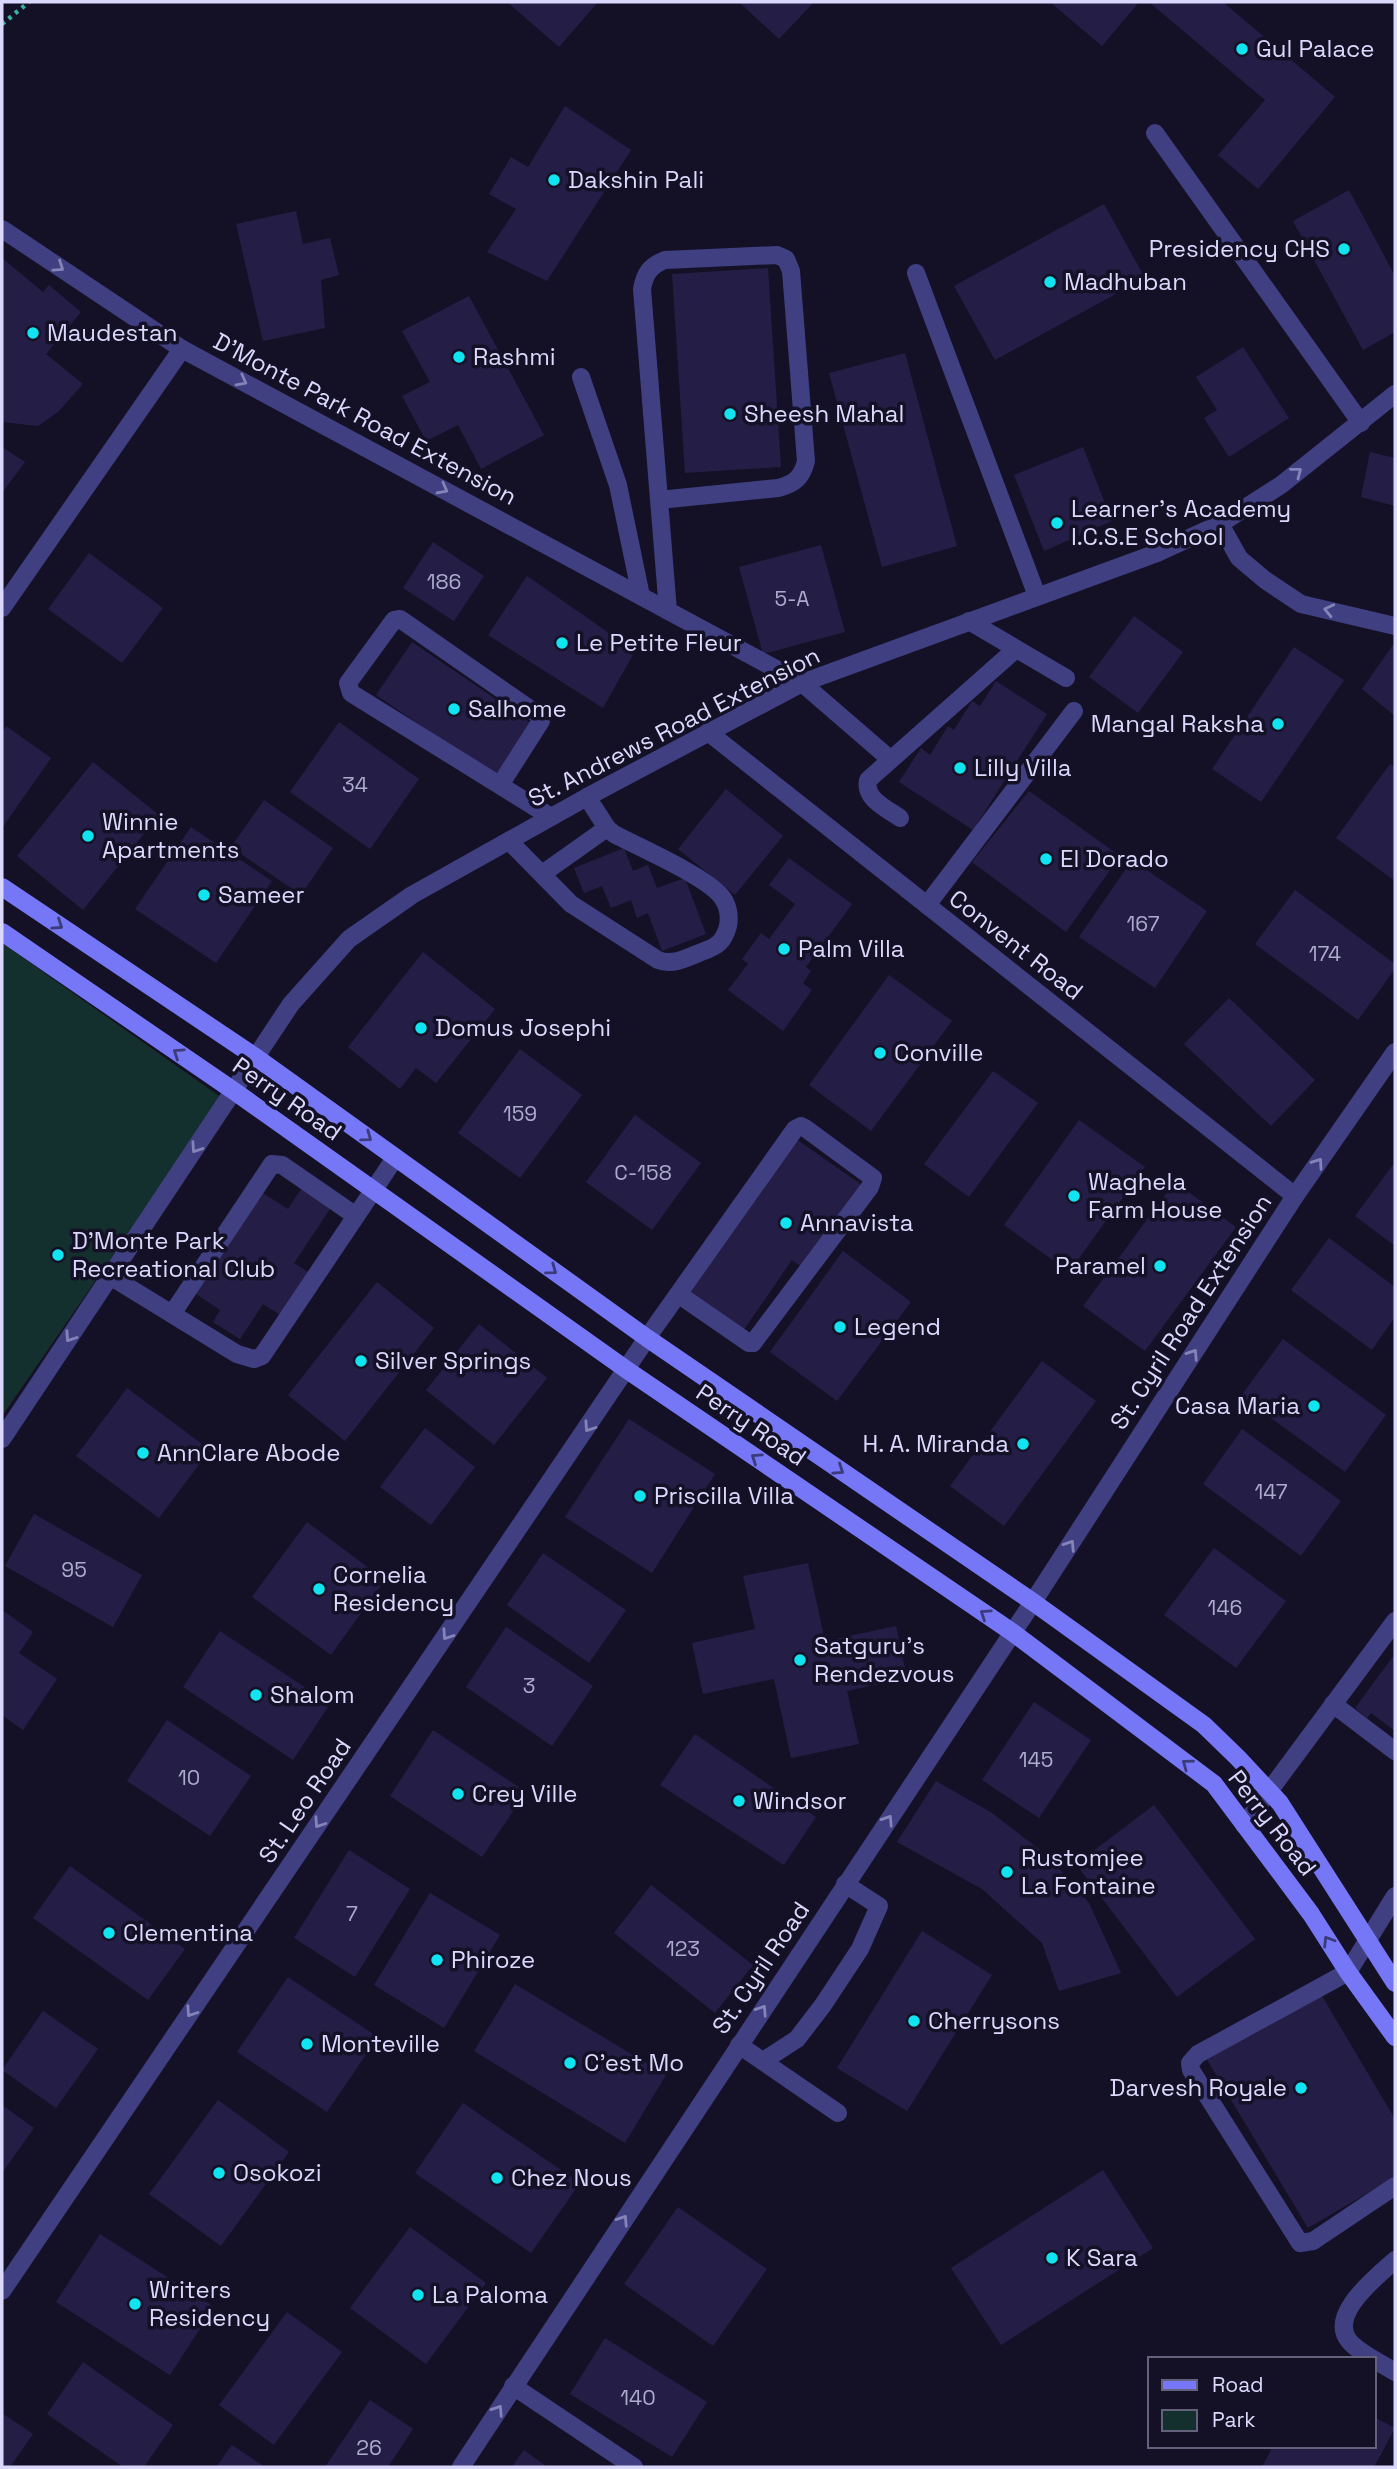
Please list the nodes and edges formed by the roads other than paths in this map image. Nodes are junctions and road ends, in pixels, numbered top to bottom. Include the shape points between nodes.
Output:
1 (1155, 133) dead end
2 (2, 229) edge
3 (916, 273) dead end
4 (182, 349) junction
5 (581, 377) dead end
6 (1395, 394) edge
7 (1361, 423) junction
8 (659, 500) junction
9 (1220, 524) junction
10 (641, 596) junction
11 (1037, 596) junction
12 (2, 608) edge
13 (668, 611) junction
14 (969, 621) junction
15 (1395, 626) edge
16 (1016, 649) junction
17 (1066, 678) dead end
18 (802, 682) junction
19 (1074, 711) dead end
20 (708, 732) junction
21 (890, 759) junction
22 (500, 785) junction
23 (587, 797) junction
24 (551, 817) junction
25 (900, 818) dead end
26 (607, 828) junction
27 (509, 841) junction
28 (542, 874) junction
29 (2, 887) edge
30 (927, 905) junction
31 (2, 932) edge
32 (1395, 1052) edge
33 (257, 1058) junction
34 (234, 1091) junction
35 (395, 1157) junction
36 (373, 1189) junction
37 (1295, 1196) junction
38 (356, 1216) junction
39 (110, 1276) junction
40 (678, 1294) junction
41 (172, 1314) junction
42 (647, 1338) junction
43 (627, 1370) junction
44 (2, 1439) edge
45 (1032, 1602) junction
46 (1395, 1621) edge
47 (1012, 1632) junction
48 (1333, 1704) junction
49 (1395, 1751) edge
50 (1269, 1791) junction
51 (1244, 1825) junction
52 (845, 1884) junction
53 (1395, 1896) edge
54 (1367, 1941) junction
55 (1348, 1972) junction
56 (1395, 1983) edge
57 (1395, 2037) edge
58 (739, 2045) junction
59 (763, 2061) junction
60 (838, 2113) dead end
61 (1395, 2186) edge
62 (1395, 2260) edge
63 (2, 2291) edge
64 (1372, 2357) edge
65 (1376, 2359) edge
66 (1395, 2372) edge
67 (513, 2386) junction
68 (461, 2467) edge
69 (634, 2467) edge

1 - 7 street
2 -> 4 street
3 - 11 street
4 -> 10 street, D'Monte Park Road Extension
4 - 12 street, D'Monte Park Road Extension
5 - 10 street via 618,485
6 - 7 street, St. Andrews Road Extension
9 -> 7 street, St. Andrews Road Extension via 1281,485
8 - 8 street via 644,274 665,260 777,255 786,259 791,271 806,461 803,474 791,485 778,488
8 - 13 street
9 - 11 street, St. Andrews Road Extension via 1157,553
15 -> 9 street via 1301,604 1239,558
10 - 13 street, D'Monte Park Road Extension
11 - 14 street, St. Andrews Road Extension
13 - 18 street, D'Monte Park Road Extension
14 - 16 street
14 - 18 street, St. Andrews Road Extension
16 - 17 street
16 - 21 street
18 - 20 street, St. Andrews Road Extension
18 - 21 street, D'Monte Park Road Extension
19 - 30 street
20 - 23 street, St. Andrews Road Extension
20 - 30 street, Convent Road
21 - 25 street via 868,780 866,788
22 - 22 street via 351,693 348,683 394,620 400,618 540,716
22 - 24 street
23 - 24 street, St. Andrews Road Extension
23 - 26 street
24 - 27 street, St. Andrews Road Extension
26 - 28 street
26 - 28 street via 721,895 729,911 722,942 665,963 571,904
27 - 28 street
27 - 33 street, St. Andrews Road Extension via 412,895 349,939 291,1004
29 -> 33 main road, Perry Road
30 - 37 street, Convent Road
34 -> 31 main road, Perry Road
37 -> 32 street, St. Cyril Road Extension
33 - 34 street, St. Andrews Road Extension
33 -> 35 main road, Perry Road
34 - 36 main road, Perry Road
34 -> 39 street, St. Andrews Road Extension
35 - 36 street
35 -> 42 main road, Perry Road
36 - 38 street
36 - 43 main road, Perry Road
45 -> 37 street, St. Cyril Road Extension
38 - 41 street via 262,1356 254,1359 237,1354
38 - 41 street via 282,1165 272,1164
39 - 41 street
39 -> 44 street, St. Andrews Road Extension
40 - 40 street, St. Leo Road via 799,1127 873,1178 753,1343
40 - 42 street, St. Leo Road
42 - 43 street, St. Leo Road
42 -> 45 main road, Perry Road
47 -> 43 main road, Perry Road
43 -> 63 street, St. Leo Road
45 - 47 street, St. Cyril Road
45 - 50 main road, Perry Road via 1204,1725
46 - 48 street
51 -> 47 main road, Perry Road via 1214,1784
52 -> 47 street, St. Cyril Road
48 - 49 street
48 - 50 street
50 - 51 street
50 - 54 main road, Perry Road
55 -> 51 main road, Perry Road via 1311,1913
58 -> 52 street, St. Cyril Road
52 - 59 street via 879,1906 860,1949 796,2039
53 - 54 street
54 - 55 street
54 - 56 main road, Perry Road
55 - 57 main road, Perry Road
55 - 61 street via 1198,2054 1190,2063 1191,2070 1300,2243 1313,2241
58 - 59 street
67 -> 58 street, St. Cyril Road
59 - 60 street
62 - 64 street via 1353,2301 1345,2317 1344,2330 1350,2342
65 - 66 street
68 -> 67 street, St. Cyril Road
67 - 69 street

